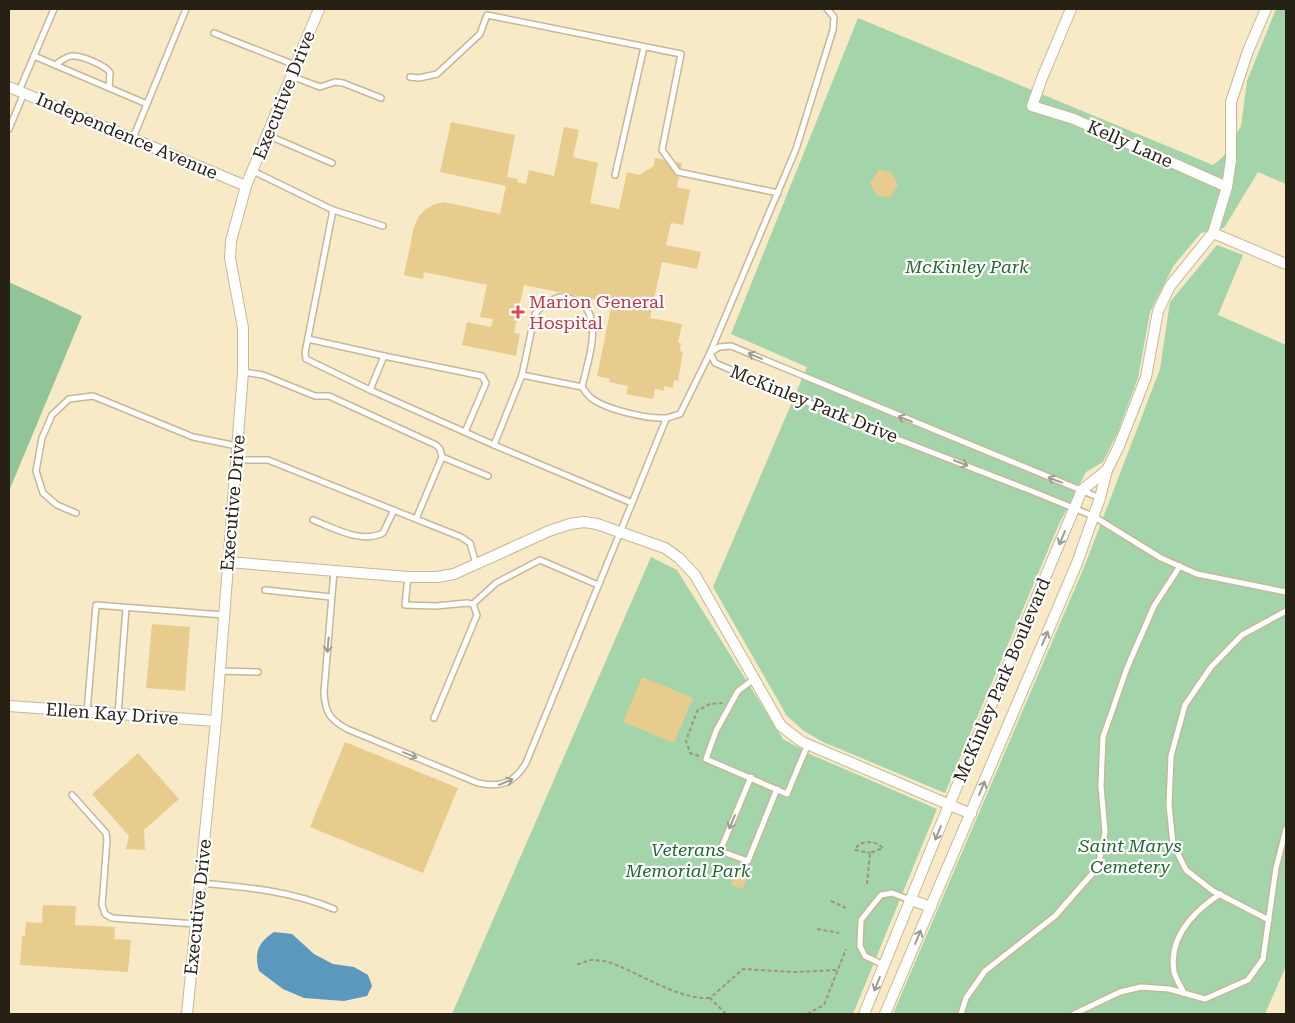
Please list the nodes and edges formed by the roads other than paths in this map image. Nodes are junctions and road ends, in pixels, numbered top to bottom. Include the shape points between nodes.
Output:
1 (54, 9) edge
2 (186, 9) edge
3 (319, 9) edge
4 (827, 9) edge
5 (1071, 9) edge
6 (1266, 9) edge
7 (214, 33) dead end
8 (644, 47) junction
9 (34, 56) junction
10 (55, 65) junction
11 (295, 65) junction
12 (291, 76) junction
13 (410, 77) dead end
14 (9, 86) edge
15 (109, 88) junction
16 (22, 92) junction
17 (380, 98) dead end
18 (147, 104) junction
19 (9, 129) edge
20 (267, 135) junction
21 (133, 138) junction
22 (332, 163) dead end
23 (252, 170) junction
24 (615, 175) dead end
25 (246, 186) junction
26 (1227, 187) junction
27 (778, 193) junction
28 (333, 210) junction
29 (383, 226) dead end
30 (1213, 233) junction
31 (1286, 264) edge
32 (308, 339) junction
33 (710, 354) junction
34 (384, 356) junction
35 (243, 372) junction
36 (522, 375) junction
37 (582, 387) junction
38 (370, 390) junction
39 (666, 418) junction
40 (465, 432) junction
41 (494, 445) junction
42 (238, 446) junction
43 (442, 457) junction
44 (237, 460) junction
45 (1106, 470) junction
46 (488, 476) dead end
47 (1082, 490) junction
48 (1100, 498) junction
49 (632, 503) junction
50 (1075, 509) junction
51 (394, 510) junction
52 (76, 513) dead end
53 (1093, 516) junction
54 (416, 519) junction
55 (312, 520) dead end
56 (620, 532) junction
57 (228, 562) junction
58 (476, 564) junction
59 (1180, 566) junction
60 (334, 571) junction
61 (408, 577) junction
62 (598, 585) junction
63 (265, 590) dead end
64 (1286, 592) edge
65 (332, 597) junction
66 (473, 604) junction
67 (126, 608) junction
68 (1286, 611) edge
69 (224, 615) junction
70 (220, 671) junction
71 (258, 672) dead end
72 (755, 679) junction
73 (9, 706) edge
74 (87, 712) junction
75 (118, 714) junction
76 (434, 718) dead end
77 (216, 721) junction
78 (808, 744) junction
79 (751, 777) junction
80 (777, 789) junction
81 (72, 795) dead end
82 (949, 805) junction
83 (971, 814) junction
84 (1286, 828) edge
85 (200, 882) junction
86 (1220, 894) junction
87 (911, 900) junction
88 (931, 907) junction
89 (334, 909) dead end
90 (1269, 920) junction
91 (196, 924) junction
92 (884, 965) junction
93 (1184, 993) junction
94 (187, 1014) edge
95 (864, 1014) edge
96 (885, 1014) edge
97 (961, 1014) edge
98 (1074, 1014) edge

1 - 9 lane
2 - 18 lane
3 - 11 street, Executive Drive
4 - 27 lane via 834,17 833,30 796,150
5 - 26 street, Kelly Lane via 1032,106 1074,119
6 - 26 street, McKinley Park Boulevard via 1231,102 1231,160
7 - 11 lane
8 - 13 lane via 487,15 480,34 437,74
8 - 24 lane
8 - 27 lane via 681,54 662,150 678,172
9 - 10 lane
9 - 16 lane
10 - 15 lane
10 - 15 lane via 71,56 79,56 105,66 110,73
11 - 12 street, Executive Drive
12 - 17 lane via 320,87 343,83
12 - 20 street, Executive Drive
14 - 16 street, Independence Avenue
15 - 18 lane
16 - 19 lane
16 - 21 street, Independence Avenue
18 - 21 lane
20 - 22 lane
20 - 23 street, Executive Drive
21 - 25 street, Independence Avenue
23 - 25 street, Executive Drive
23 - 28 lane
25 - 35 street, Executive Drive via 230,241 230,258 243,328
26 - 30 street, McKinley Park Boulevard
27 - 33 lane
28 - 29 lane
28 - 32 lane
30 - 31 street
30 - 45 street, McKinley Park Boulevard via 1170,286 1158,311 1146,378
32 - 34 lane
32 - 38 lane via 306,359
33 - 39 lane via 680,414
47 -> 33 lane, McKinley Park Drive via 731,346
33 -> 50 lane, McKinley Park Drive via 715,363 861,425
34 - 38 lane
34 - 40 lane via 482,376 486,383
35 - 42 street, Executive Drive
35 - 43 lane via 263,375 315,396 329,396 436,445
36 - 37 lane
36 - 37 lane via 535,314 549,300 568,298 586,307 594,325
36 - 41 lane
37 - 39 lane via 603,405
38 - 40 lane
39 - 49 lane
40 - 41 lane
41 - 49 lane
42 - 44 street, Executive Drive
42 - 52 lane via 193,437 93,396 69,399 52,415 42,438 36,471 43,493 57,505
43 - 46 lane
43 - 54 lane
44 - 51 lane via 268,460
44 - 57 street, Executive Drive
45 - 47 street, McKinley Park Boulevard
45 - 48 street, McKinley Park Boulevard
47 - 48 lane, McKinley Park Drive
47 - 50 street, McKinley Park Boulevard
48 - 53 street, McKinley Park Boulevard
49 - 56 lane
50 - 53 lane, McKinley Park Drive
50 -> 82 street, McKinley Park Boulevard
51 - 54 lane
51 - 55 lane via 383,533 369,538
53 - 59 lane, McKinley Park Drive via 1161,558
83 -> 53 street, McKinley Park Boulevard via 1077,563
54 - 58 lane via 461,536 470,543
56 - 58 street via 584,522 570,524
56 - 62 lane
56 - 72 street via 665,548 687,565
57 - 60 street
57 - 69 street, Executive Drive
58 - 61 street via 454,574
59 - 64 lane, McKinley Park Drive via 1196,574
59 - 97 lane via 1154,606 1102,737 1101,786 1105,832 1098,867 1055,916 985,970 966,998
60 - 61 street
60 - 65 lane
61 - 66 lane via 405,605
65 -> 62 lane via 324,692 328,715 336,723 490,786 512,780 526,763
62 - 66 lane via 540,560 496,583
63 - 65 lane
66 - 76 lane via 477,615
67 - 69 lane
67 - 74 lane via 96,605
67 - 75 lane
68 - 86 lane via 1242,635 1212,668 1186,705 1170,756 1172,844 1186,870
69 - 70 street, Executive Drive
70 - 71 lane
70 - 77 street, Executive Drive
72 - 78 street via 781,726
72 - 79 lane via 738,691 716,731 706,759
73 - 74 street, Ellen Kay Drive
74 - 75 street, Ellen Kay Drive
75 - 77 street, Ellen Kay Drive
77 - 85 street, Executive Drive
78 - 80 lane via 787,794
78 - 82 street
79 - 80 lane
79 -> 80 lane via 720,851 748,861
81 - 91 lane via 106,833 102,905 105,914 112,918
82 - 83 street
82 -> 87 street, McKinley Park Boulevard
83 - 88 street, McKinley Park Boulevard
84 - 90 lane via 1276,868
85 - 89 lane via 260,888
85 - 91 street, Executive Drive
86 - 90 lane
86 - 93 lane via 1202,905 1182,927 1173,952 1174,973
87 - 88 street
87 - 92 street, McKinley Park Boulevard
87 - 92 lane via 892,893 881,895 861,920 860,946 865,956
96 -> 88 street, McKinley Park Boulevard
90 - 93 lane via 1263,959 1248,980 1205,999
91 - 94 street, Executive Drive
92 -> 95 street, McKinley Park Boulevard
93 - 98 lane via 1142,986 1120,992

